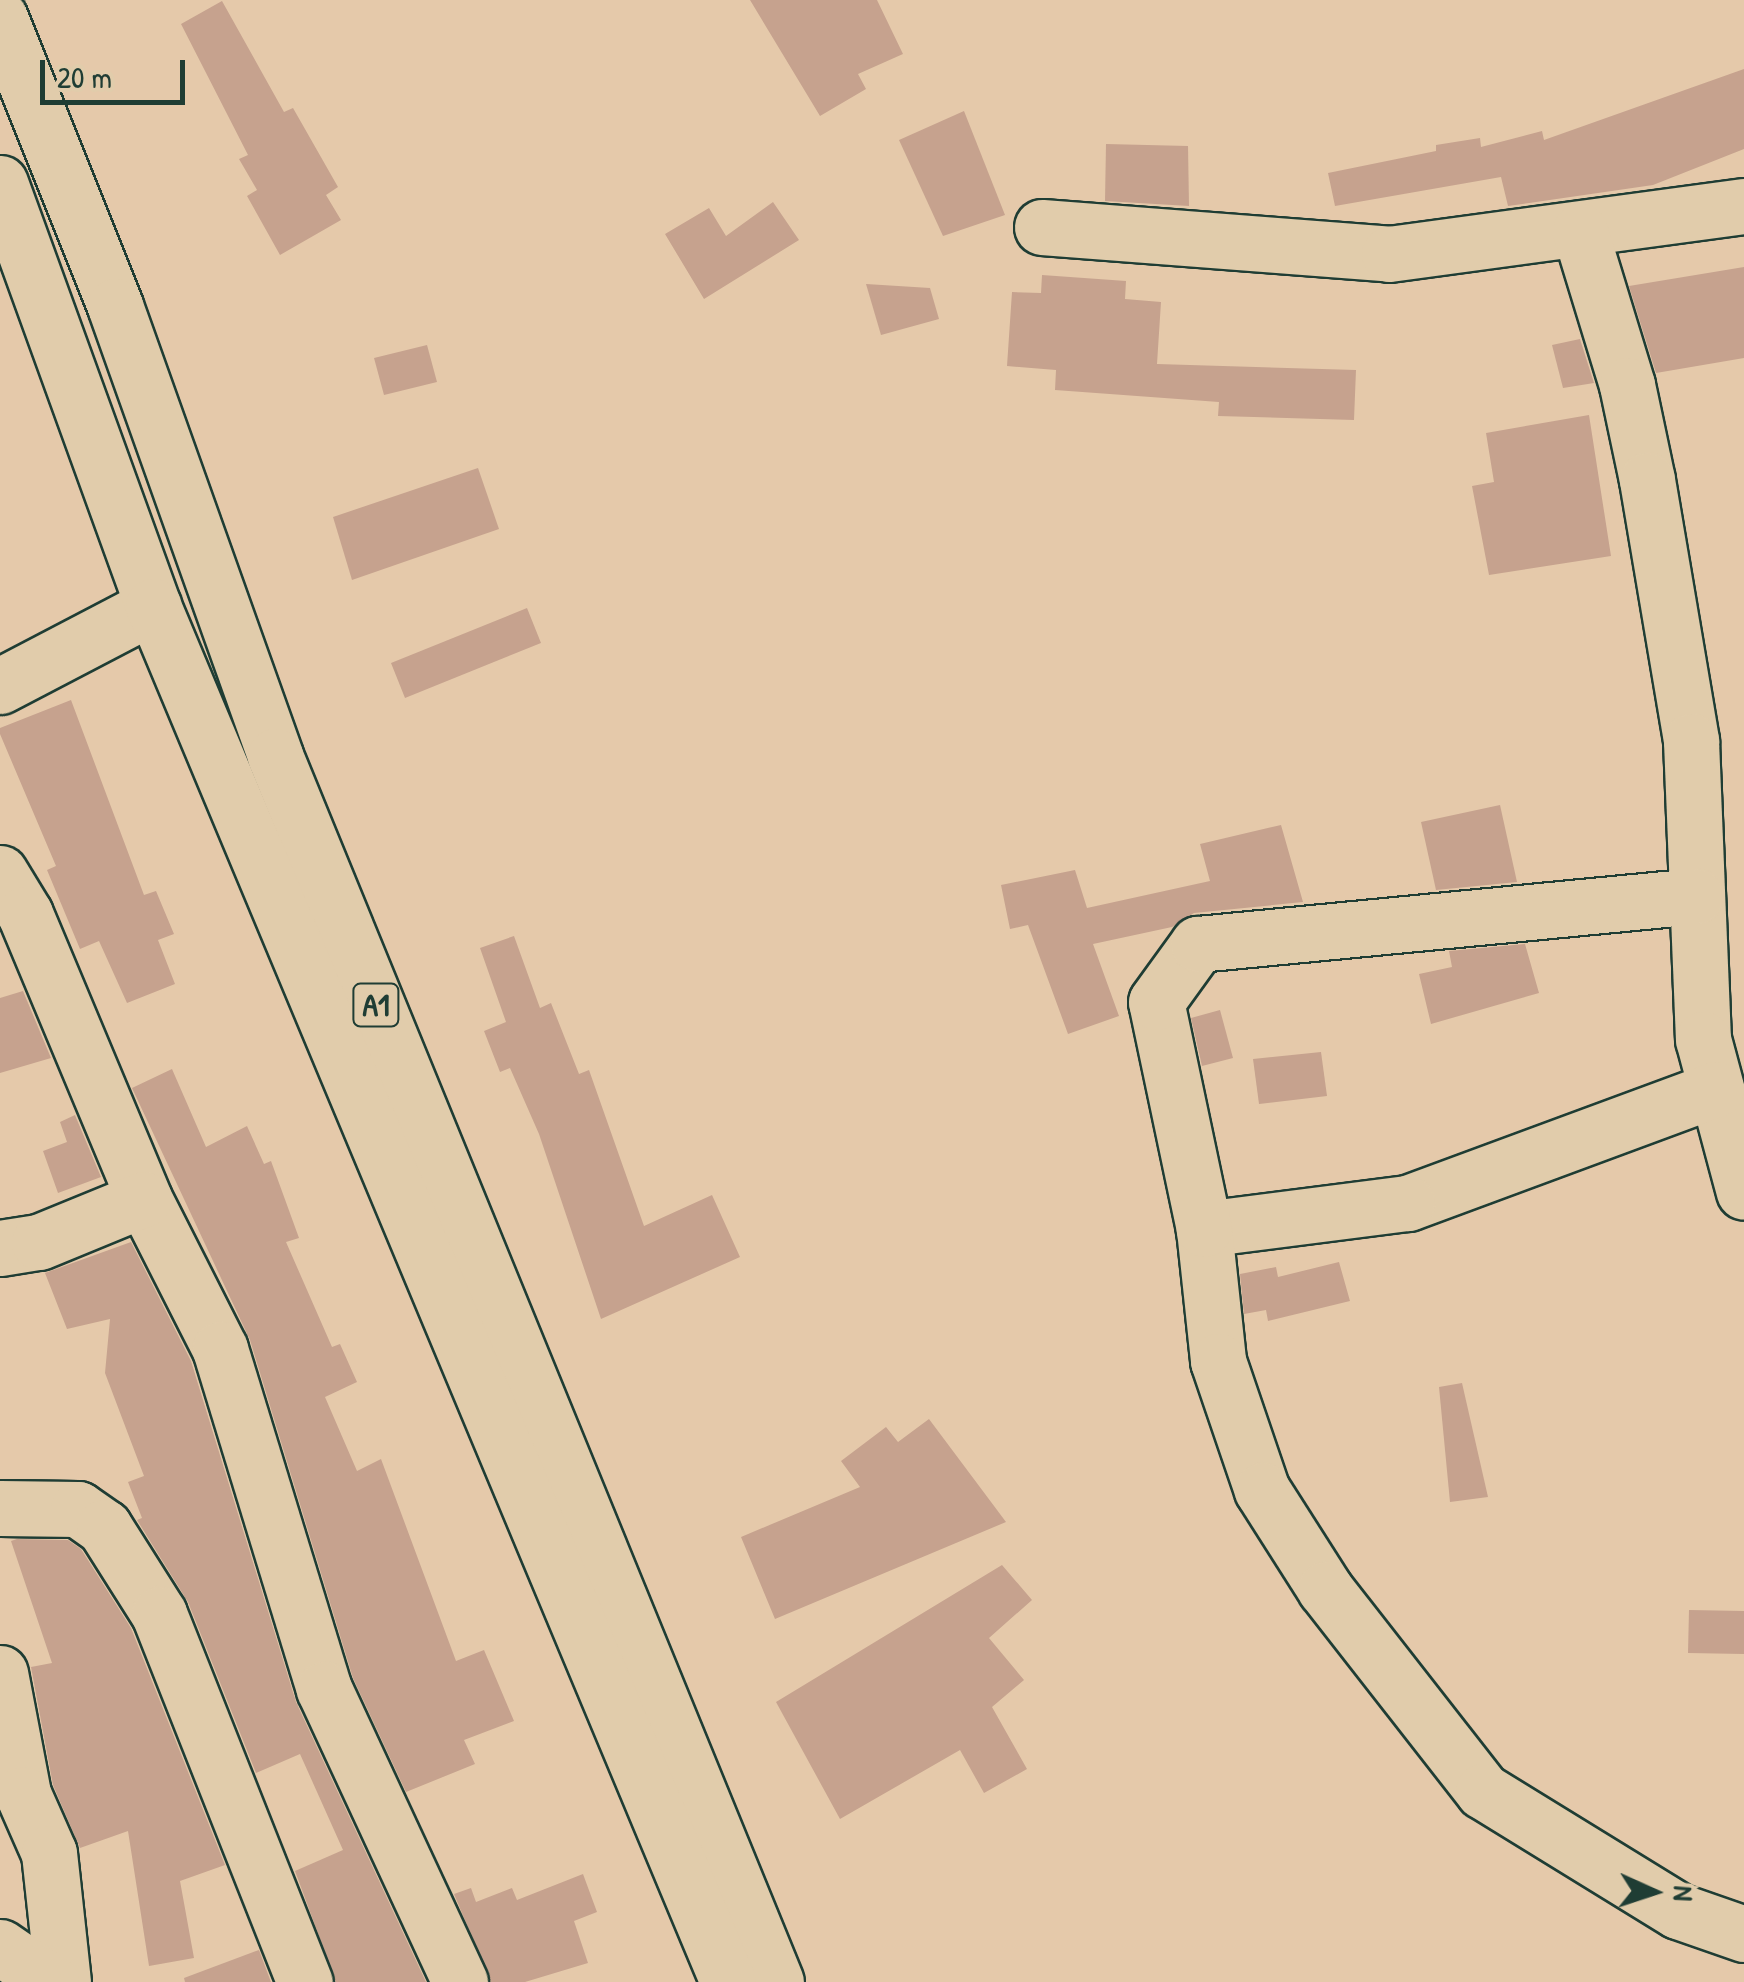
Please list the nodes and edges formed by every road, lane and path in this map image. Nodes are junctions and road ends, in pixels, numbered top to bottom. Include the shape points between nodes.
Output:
1 (0, 18) edge
2 (0, 183) edge
3 (1744, 206) edge
4 (1042, 226) dead end
5 (1580, 231) junction
6 (153, 606) junction
7 (0, 686) edge
8 (0, 873) edge
9 (1696, 896) junction
10 (1716, 1089) junction
11 (1744, 1192) edge
12 (144, 1199) junction
13 (1204, 1229) junction
14 (0, 1248) edge
15 (0, 1508) edge
16 (0, 1673) edge
17 (636, 1702) junction
18 (1744, 1934) edge
19 (0, 1946) edge
20 (51, 1982) edge
21 (63, 1982) edge
22 (305, 1982) edge
23 (460, 1982) edge
24 (728, 1982) edge
25 (776, 1982) edge

1 - 17 main road, A1 via 115,306 275,756
2 - 6 main road, A1
3 - 5 main road
4 - 5 main road via 1389,254
5 - 9 main road via 1627,385 1647,480 1691,741
6 - 7 main road
6 - 17 main road, A1
8 - 12 main road via 25,914
9 - 10 main road via 1703,1038
9 - 13 main road via 1198,944 1156,1002
10 - 11 main road
10 - 13 main road via 1407,1204
12 - 14 main road via 39,1242
12 - 23 main road via 220,1349 324,1688
13 - 18 main road via 1218,1361 1262,1490 1324,1589 1483,1791 1678,1912
15 - 22 main road via 78,1510 104,1527 159,1614
16 - 21 main road via 23,1794 49,1853
17 - 24 main road, A1
17 - 25 main road, A1
19 - 20 main road

